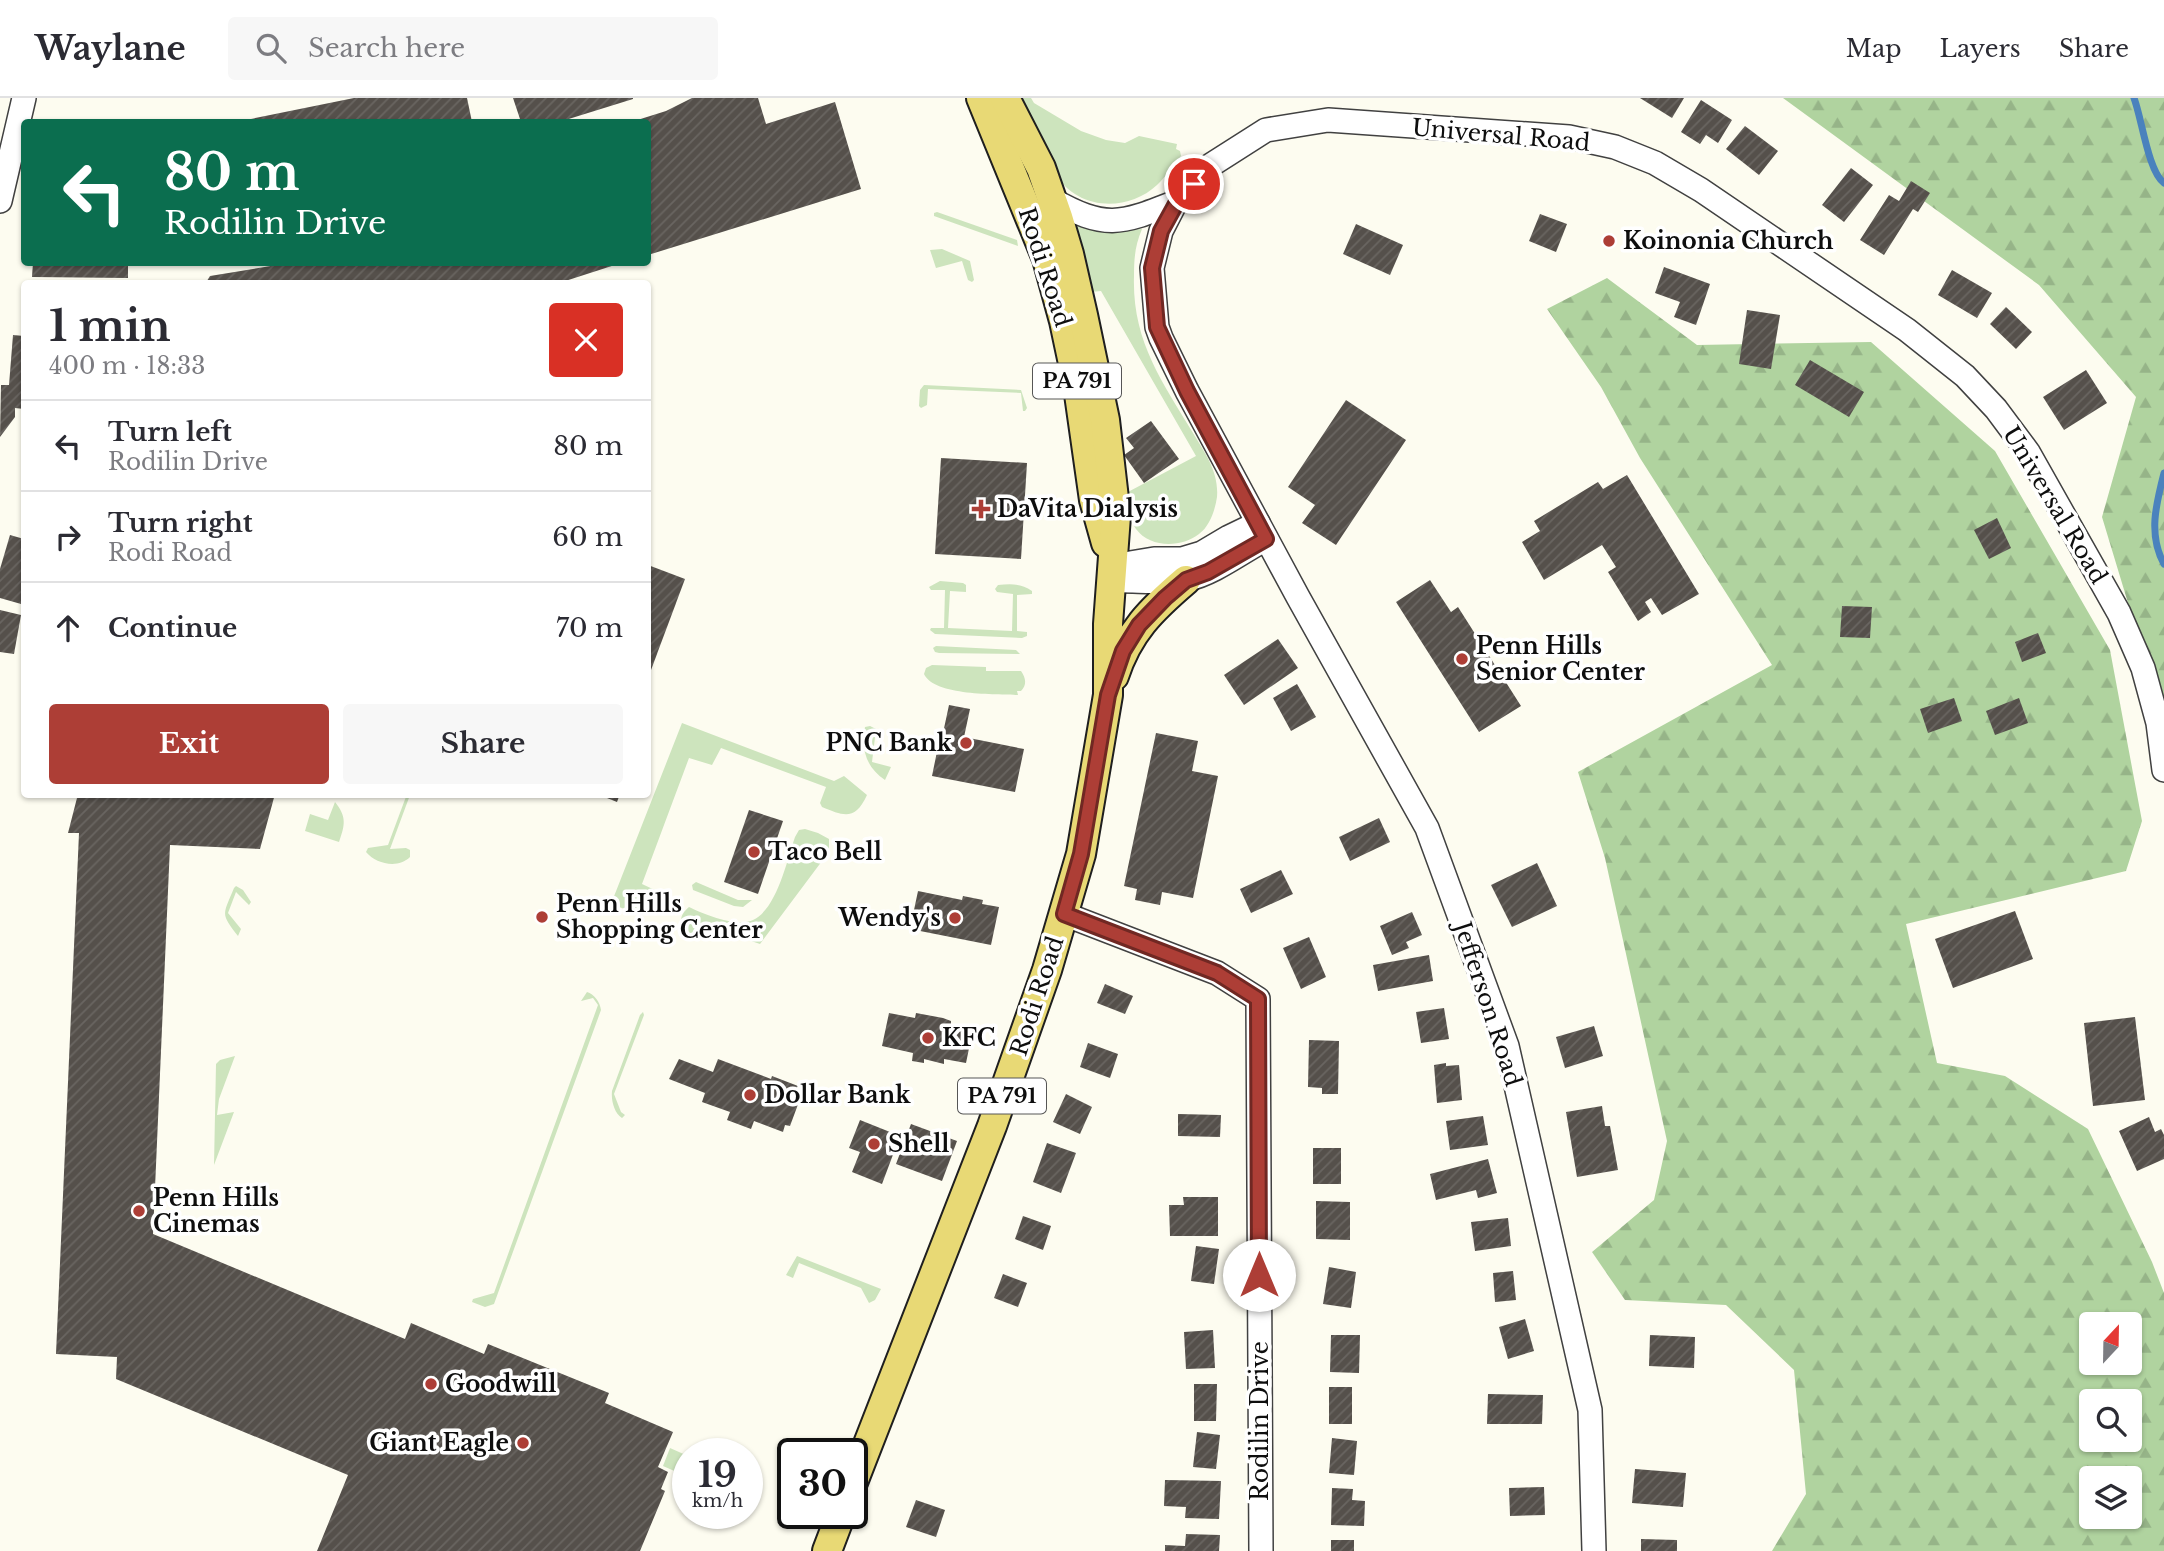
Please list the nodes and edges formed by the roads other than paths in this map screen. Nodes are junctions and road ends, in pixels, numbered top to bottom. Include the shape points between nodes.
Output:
1 (24, 98) edge
2 (981, 98) edge
3 (1005, 98) edge
4 (1051, 199) junction
5 (0, 201) edge
6 (1177, 202) junction
7 (1219, 452) joint
8 (1262, 531) junction
9 (1111, 573) junction
10 (1186, 580) junction
11 (1108, 695) junction
12 (2164, 770) edge
13 (1064, 914) junction
14 (868, 1444) edge
15 (835, 1529) edge
16 (827, 1551) edge
17 (1261, 1551) edge
18 (1594, 1551) edge

1 - 5 street
2 - 9 main road, Rodi Road / PA 791 via 1047,259 1065,321 1094,500
3 - 4 main road, Rodi Road / PA 791 via 1041,168
4 - 6 street, Universal Road via 1094,220 1118,221
4 - 9 main road, Rodi Road / PA 791 via 1069,254 1105,420 1116,516
6 - 7 street, Universal Road via 1161,231 1152,268 1157,327
6 - 12 street, Universal Road via 1211,166 1266,130 1328,120 1569,137 1615,147 1655,163 1907,331 1965,376 1996,409 2028,452 2119,613 2143,668 2158,723
7 - 8 street, Jefferson Road
8 - 9 street via 1228,537 1182,559 1133,562
8 - 10 street via 1208,572
8 - 18 street, Jefferson Road via 1427,828 1507,1046 1590,1410
9 - 10 street
9 - 11 main road, Rodi Road / PA 791
10 - 11 main road via 1139,625 1123,651
11 - 13 main road, Rodi Road / PA 791 via 1081,854
13 - 14 main road, Rodi Road / PA 791 via 1006,1086
13 - 17 street, Rodilin Drive via 1217,973 1258,999
15 - 16 main road

